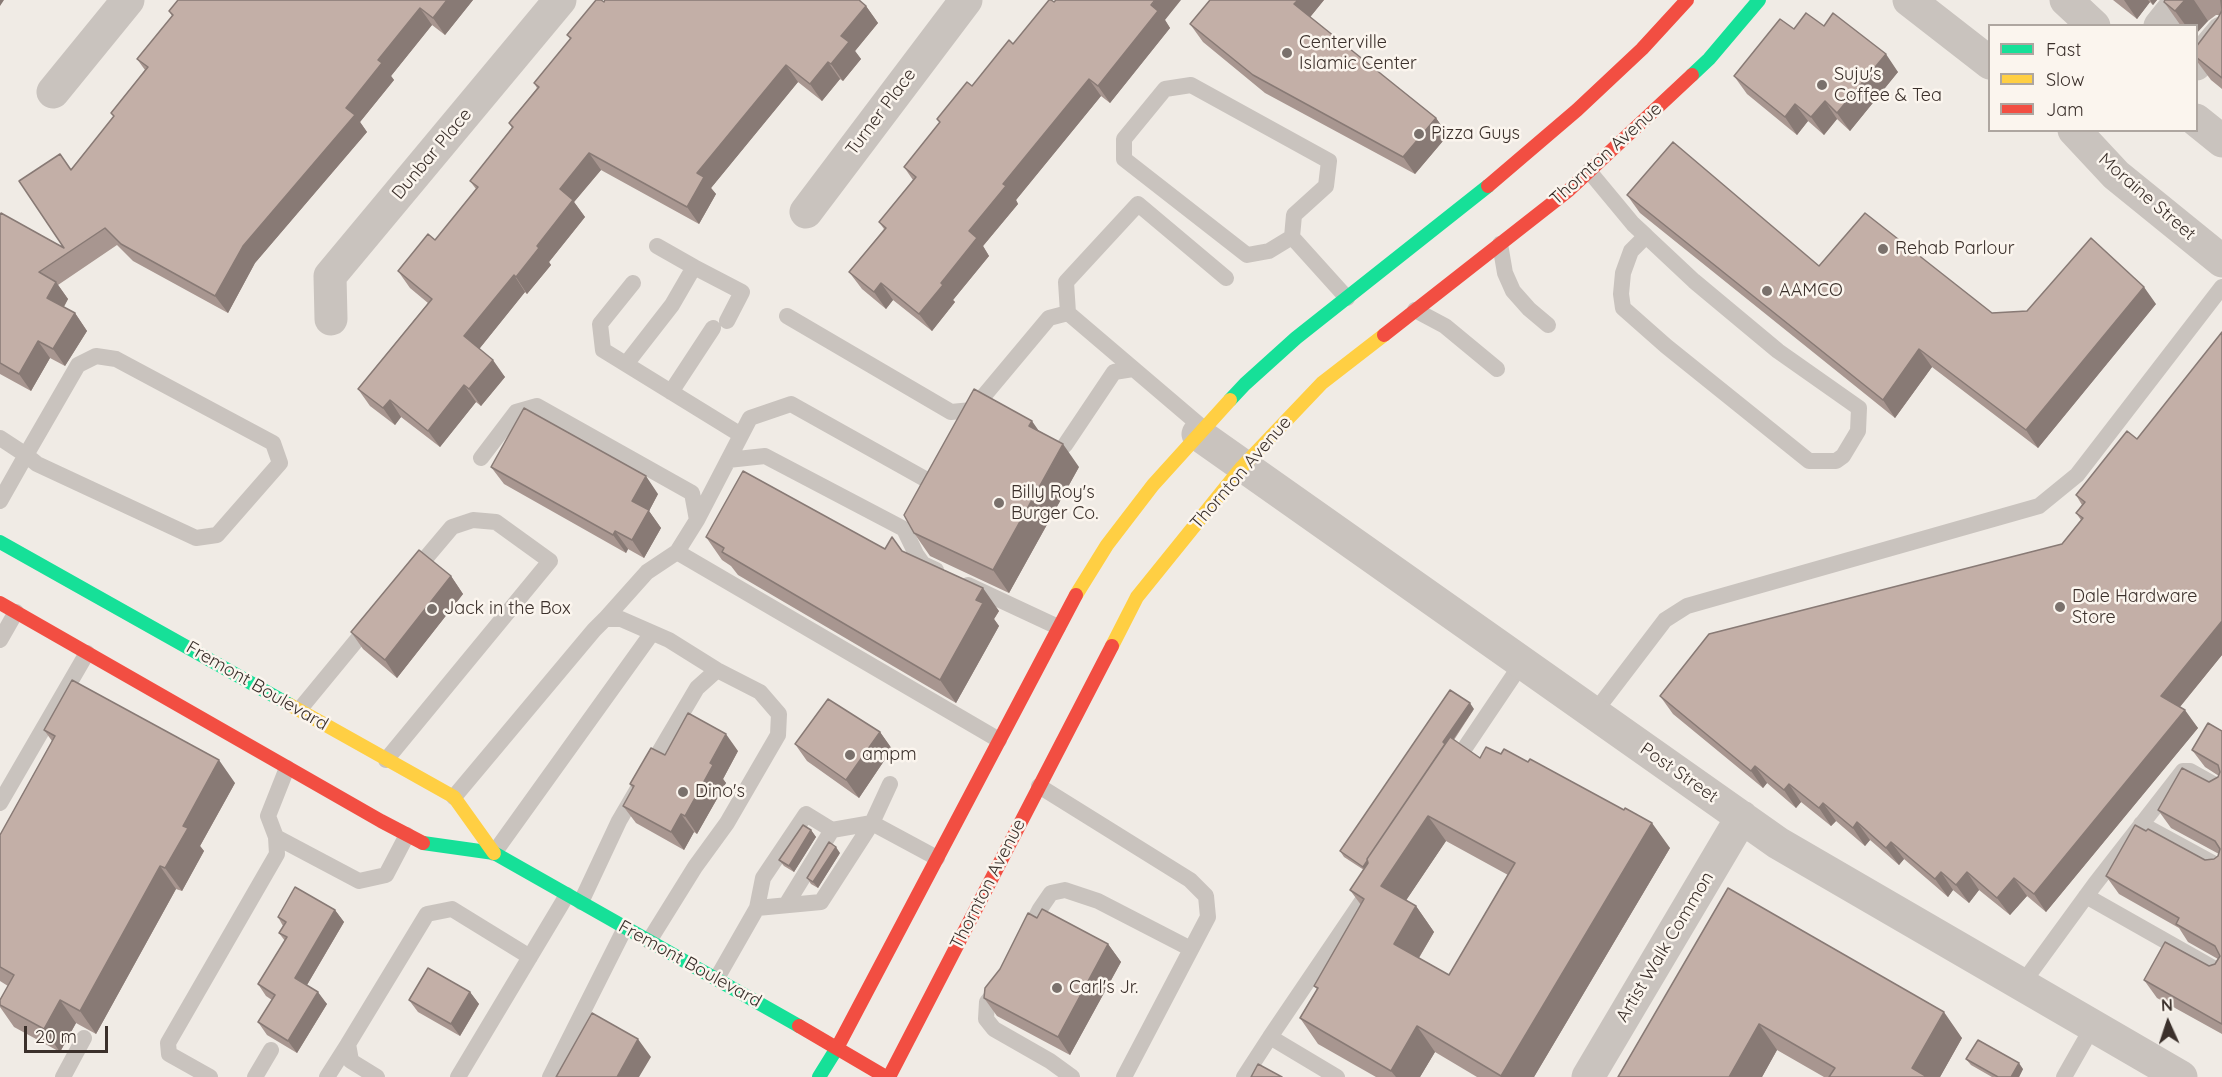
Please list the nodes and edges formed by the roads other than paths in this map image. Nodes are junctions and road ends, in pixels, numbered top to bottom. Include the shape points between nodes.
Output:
1 (128, 0) edge
2 (560, 0) edge
3 (1687, 0) edge
4 (1759, 0) edge
5 (1909, 0) edge
6 (2066, 0) edge
7 (2181, 0) edge
8 (954, 4) edge
9 (2092, 24) edge
10 (2162, 24) edge
11 (2222, 33) edge
12 (1988, 62) edge
13 (2198, 62) edge
14 (53, 92) dead end
15 (2198, 122) edge
16 (2076, 132) edge
17 (2222, 141) edge
18 (1589, 171) junction
19 (806, 212) dead end
20 (1646, 236) junction
21 (1292, 237) junction
22 (1500, 244) junction
23 (657, 246) dead end
24 (2222, 261) edge
25 (694, 267) junction
26 (1226, 278) dead end
27 (633, 283) dead end
28 (2222, 287) edge
29 (1347, 298) junction
30 (1415, 310) junction
31 (1068, 314) junction
32 (787, 316) dead end
33 (331, 319) dead end
34 (1548, 325) dead end
35 (626, 364) junction
36 (1133, 369) junction
37 (1497, 369) dead end
38 (671, 392) junction
39 (1201, 431) junction
40 (741, 435) junction
41 (0, 438) edge
42 (1065, 445) edge
43 (26, 454) junction
44 (481, 458) dead end
45 (728, 460) junction
46 (1242, 467) junction
47 (934, 484) edge
48 (0, 501) edge
49 (697, 520) junction
50 (0, 542) edge
51 (677, 552) junction
52 (406, 581) edge
53 (0, 603) edge
54 (384, 609) edge
55 (16, 612) junction
56 (605, 619) junction
57 (1058, 627) junction
58 (652, 633) junction
59 (0, 640) edge
60 (87, 653) junction
61 (1522, 663) junction
62 (717, 670) junction
63 (300, 709) junction
64 (1594, 713) junction
65 (999, 740) junction
66 (386, 760) junction
67 (286, 768) junction
68 (1443, 781) edge
69 (890, 784) dead end
70 (1039, 786) junction
71 (2222, 789) edge
72 (454, 797) junction
73 (0, 803) edge
74 (1742, 817) junction
75 (872, 823) junction
76 (2141, 824) junction
77 (832, 830) junction
78 (407, 834) junction
79 (276, 837) junction
80 (494, 852) junction
81 (937, 858) junction
82 (2222, 868) edge
83 (1383, 870) edge
84 (2086, 896) junction
85 (574, 899) junction
86 (786, 905) junction
87 (758, 908) junction
88 (625, 928) junction
89 (649, 941) junction
90 (1191, 949) junction
91 (1018, 951) edge
92 (530, 957) junction
93 (1008, 971) edge
94 (2222, 973) edge
95 (717, 978) junction
96 (2022, 984) junction
97 (2093, 1026) junction
98 (1270, 1037) junction
99 (84, 1038) dead end
100 (348, 1044) junction
101 (837, 1048) junction
102 (271, 1050) dead end
103 (63, 1077) edge
104 (210, 1077) edge
105 (255, 1077) edge
106 (327, 1077) edge
107 (377, 1077) edge
108 (458, 1077) edge
109 (550, 1077) edge
110 (819, 1077) edge
111 (887, 1077) edge
112 (1072, 1077) edge
113 (1124, 1077) edge
114 (1244, 1077) edge
115 (1337, 1077) edge
116 (1588, 1077) edge
117 (2064, 1077) edge
118 (2181, 1077) edge

1 - 14 street
2 - 33 street, Dunbar Place via 330,276
3 - 29 street via 1577,110
4 - 18 street, Thornton Avenue via 1709,59
5 - 12 street
6 - 9 street
7 - 10 street
8 - 19 street, Turner Place
11 - 13 street
15 - 17 street
16 - 24 street, Moraine Street via 2116,175
18 - 20 lane
18 - 22 street, Thornton Avenue
20 - 20 lane via 1631,251 1623,273 1623,308 1809,461 1836,461 1843,456 1858,431 1859,408 1778,351
21 - 21 lane via 1294,215 1326,186 1329,161 1191,85 1165,89 1124,140 1124,159 1247,255 1269,251
21 - 29 lane
22 - 30 street, Thornton Avenue
22 - 34 lane via 1513,291
23 - 25 lane
25 - 35 lane via 672,305
25 - 38 lane via 742,292
26 - 31 lane via 1138,204 1066,282
27 - 35 lane via 600,324 603,350
28 - 64 lane via 2077,475 2039,507 1688,606 1665,620
29 - 39 street via 1245,384
30 - 37 lane via 1445,326
30 - 46 street, Thornton Avenue via 1322,383
31 - 32 lane via 1049,318 972,410 951,412
31 - 36 lane
35 - 38 lane
36 - 39 lane
36 - 42 lane via 1114,372
38 - 40 lane
39 - 46 street, Post Street
39 - 57 street via 1107,545
40 - 45 lane
40 - 47 lane via 750,418 790,404
41 - 43 lane
43 - 43 lane via 78,365 96,356 116,359 273,442 280,463 217,535 196,538 37,464
43 - 48 lane
44 - 49 lane via 516,412 537,406 692,493
45 - 49 lane
45 - 57 lane via 765,456 904,529 924,564
46 - 61 street, Post Street
46 - 70 street, Thornton Avenue via 1137,597
49 - 51 lane
50 - 63 street, Fremont Boulevard
51 - 56 lane via 647,572
51 - 65 lane
52 - 66 lane via 452,527 473,520 496,522 550,561
53 - 55 street, Fremont Boulevard
54 - 63 lane
55 - 59 lane
55 - 60 street, Fremont Boulevard
56 - 58 lane via 621,619
56 - 72 lane
57 - 65 street
58 - 62 lane
58 - 80 lane
60 - 67 street, Fremont Boulevard
60 - 73 lane
61 - 64 street, Post Street
61 - 68 lane
62 - 85 lane via 697,688
62 - 89 lane via 760,692 779,714 778,735 727,823
63 - 66 street, Fremont Boulevard
64 - 74 street, Post Street
65 - 81 street
66 - 72 street, Fremont Boulevard
67 - 78 street, Fremont Boulevard
67 - 79 lane via 268,816
69 - 75 lane
70 - 90 lane via 1190,880 1206,896 1208,917
70 - 111 street, Thornton Avenue
71 - 76 lane via 2183,771
72 - 80 street, Fremont Boulevard
74 - 96 street, Post Street via 1778,843
74 - 116 street, Artist Walk Common
75 - 77 lane
75 - 81 lane
75 - 86 lane via 821,902
76 - 82 lane
76 - 84 lane
77 - 86 lane
77 - 87 lane via 806,814 763,878
78 - 79 lane via 386,875 359,881
78 - 80 street, Fremont Boulevard via 425,844
79 - 104 lane via 277,854 168,1043 169,1054
80 - 85 street, Fremont Boulevard
81 - 101 street
83 - 98 lane
84 - 94 lane
84 - 96 lane
85 - 88 street, Fremont Boulevard
85 - 92 lane
86 - 87 lane
87 - 95 lane
88 - 89 street, Fremont Boulevard
88 - 109 lane
89 - 95 street, Fremont Boulevard
90 - 91 lane via 1098,901 1065,890 1052,893
90 - 113 lane
92 - 100 lane via 452,909 427,914
92 - 108 lane
93 - 112 lane via 987,1002 986,1019 994,1029
95 - 101 street, Fremont Boulevard
96 - 97 street, Post Street
97 - 117 lane
97 - 118 street, Post Street
98 - 114 lane
98 - 115 lane
99 - 103 lane
100 - 106 lane
100 - 107 lane via 351,1061
101 - 110 street
101 - 111 street, Fremont Boulevard
102 - 105 lane

